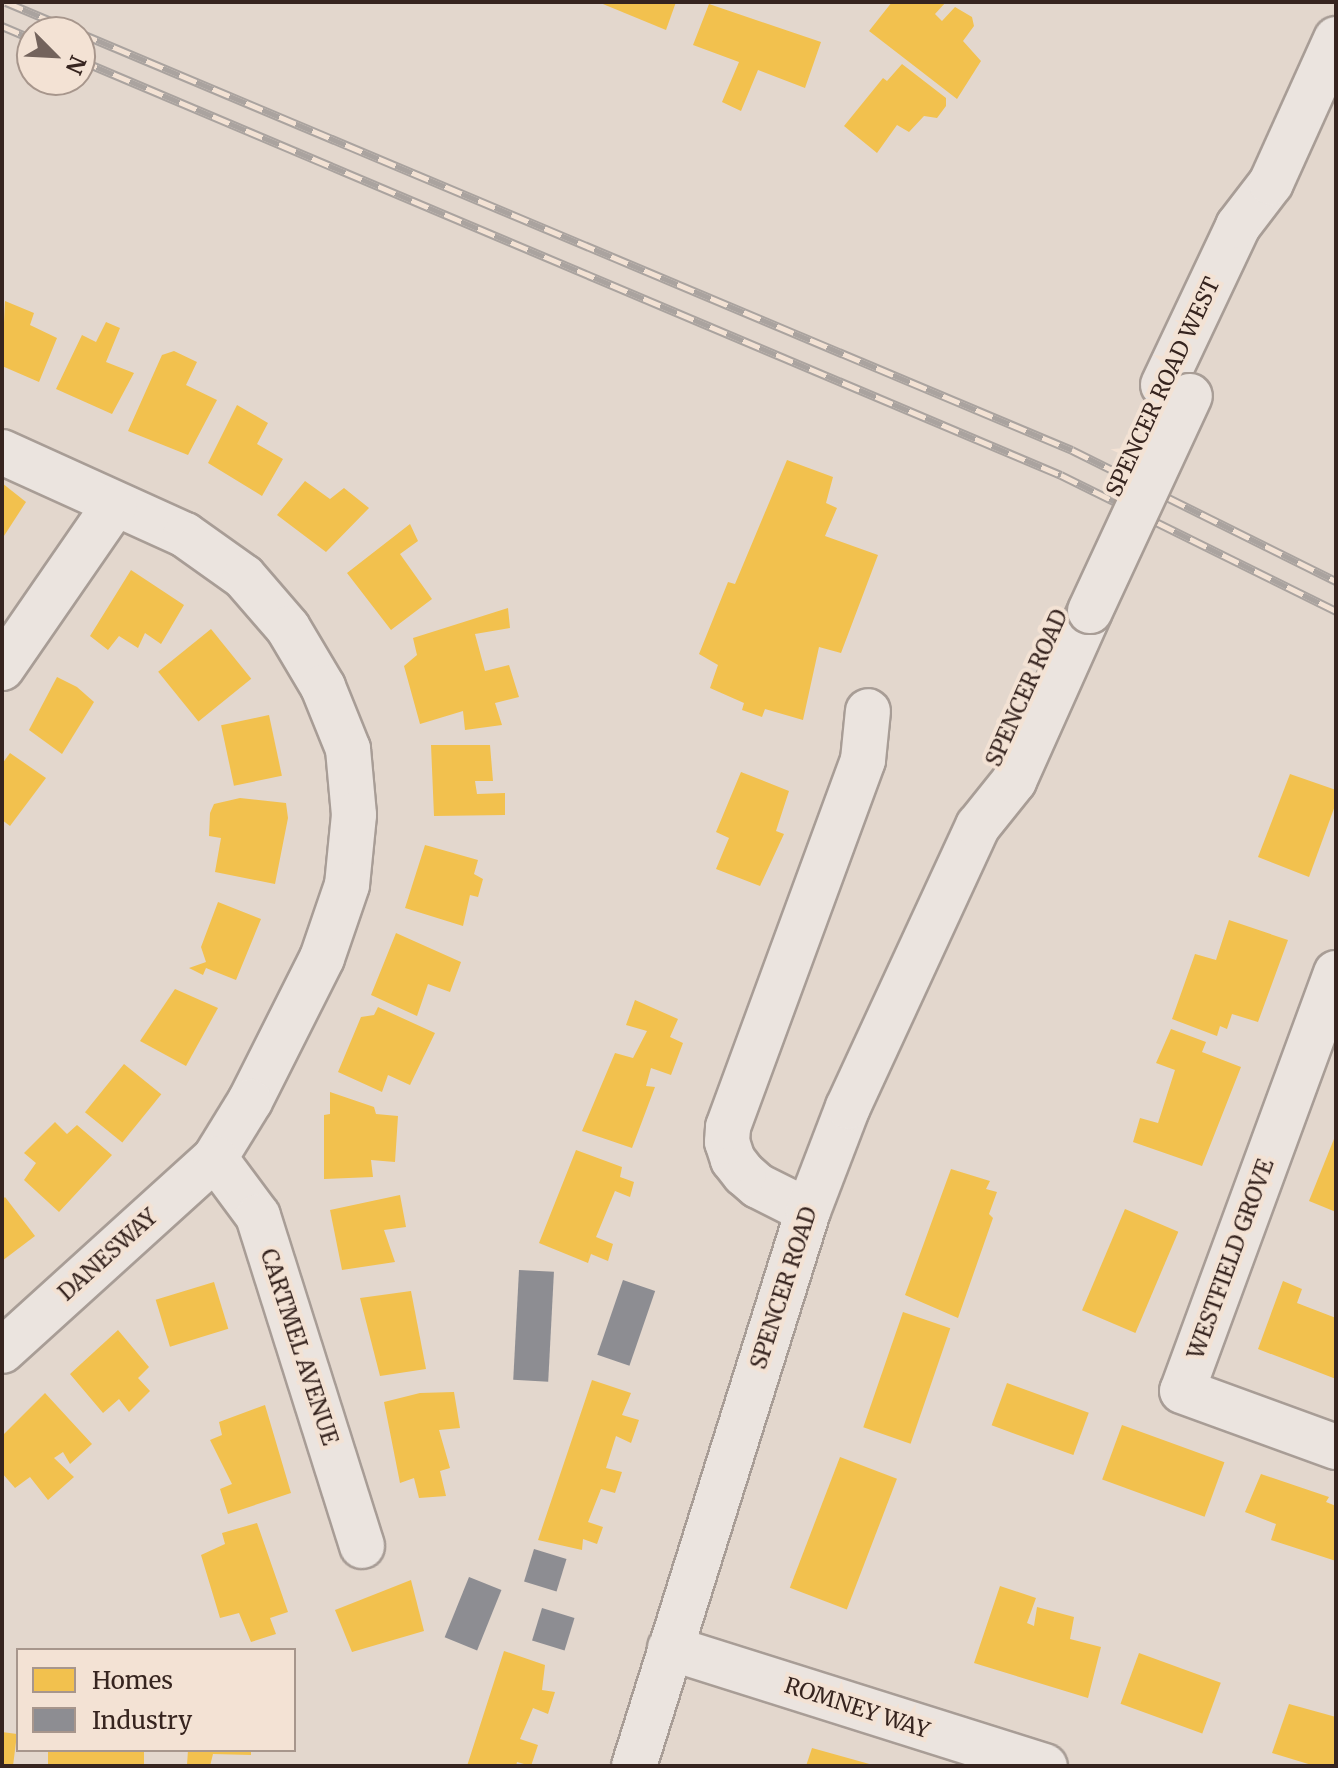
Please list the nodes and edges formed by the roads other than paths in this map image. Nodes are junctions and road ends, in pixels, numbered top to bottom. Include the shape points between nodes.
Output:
1 (1336, 39) edge
2 (2, 452) edge
3 (115, 504) junction
4 (1079, 604) joint
5 (2, 668) edge
6 (868, 711) dead end
7 (1336, 973) edge
8 (215, 1158) junction
9 (808, 1211) junction
10 (2, 1351) edge
11 (1336, 1447) edge
12 (362, 1546) dead end
13 (670, 1648) junction
14 (634, 1766) edge
15 (1045, 1766) edge

1 - 4 street, SPENCER ROAD WEST via 1271,183 1238,226 1177,391
2 - 3 street, DANESWAY
3 - 5 street
3 - 8 street, DANESWAY via 185,535 244,577 295,639 323,687 348,749 354,815 347,885 322,958
4 - 9 street, SPENCER ROAD via 988,769 978,826 848,1107
6 - 9 street via 863,760 728,1127 733,1160 744,1174
7 - 11 street, WESTFIELD GROVE via 1182,1391
8 - 10 street, DANESWAY
8 - 12 street, CARTMEL AVENUE via 258,1216
9 - 13 street, SPENCER ROAD
13 - 14 street, SPENCER ROAD
13 - 15 street, ROMNEY WAY

